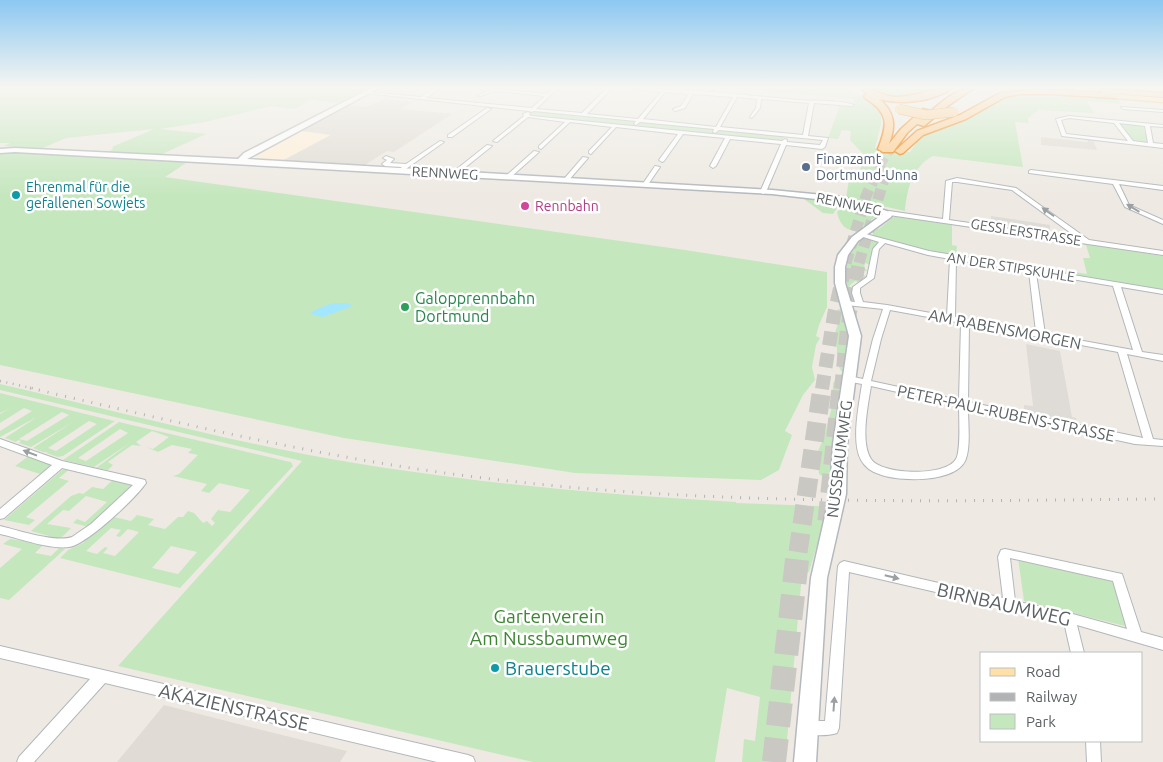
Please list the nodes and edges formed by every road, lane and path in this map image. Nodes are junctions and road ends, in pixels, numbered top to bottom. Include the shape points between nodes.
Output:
1 (308, 124) edge
2 (468, 124) edge
3 (516, 124) edge
4 (566, 124) edge
5 (593, 124) edge
6 (636, 124) edge
7 (674, 124) edge
8 (720, 124) edge
9 (807, 124) edge
10 (890, 124) edge
11 (912, 124) edge
12 (922, 124) edge
13 (939, 124) edge
14 (1061, 124) edge
15 (1117, 124) edge
16 (1133, 124) edge
17 (615, 126) junction
18 (1147, 126) junction
19 (1163, 126) edge
20 (633, 128) junction
21 (717, 128) junction
22 (681, 133) junction
23 (787, 135) junction
24 (450, 136) dead end
25 (712, 136) junction
26 (804, 137) junction
27 (728, 138) junction
28 (495, 141) dead end
29 (442, 142) dead end
30 (1131, 142) junction
31 (783, 144) junction
32 (1151, 145) junction
33 (489, 146) dead end
34 (1163, 146) edge
35 (541, 147) dead end
36 (891, 150) junction
37 (0, 151) edge
38 (536, 152) dead end
39 (591, 152) dead end
40 (386, 158) dead end
41 (586, 158) dead end
42 (240, 160) junction
43 (662, 160) dead end
44 (713, 166) dead end
45 (657, 167) dead end
46 (404, 168) junction
47 (1031, 172) dead end
48 (455, 173) junction
49 (509, 176) junction
50 (566, 180) junction
51 (1116, 182) junction
52 (645, 185) junction
53 (1163, 188) edge
54 (763, 192) junction
55 (889, 212) junction
56 (946, 220) junction
57 (1163, 222) edge
58 (862, 235) junction
59 (883, 241) junction
60 (1087, 241) junction
61 (1163, 253) edge
62 (954, 258) junction
63 (1032, 271) junction
64 (1116, 284) junction
65 (1163, 292) edge
66 (846, 303) junction
67 (860, 304) junction
68 (887, 307) junction
69 (951, 319) junction
70 (965, 322) junction
71 (1041, 336) junction
72 (1122, 351) junction
73 (1138, 353) junction
74 (1163, 358) edge
75 (849, 379) junction
76 (867, 383) junction
77 (964, 404) junction
78 (0, 442) edge
79 (1150, 443) junction
80 (1163, 443) edge
81 (60, 464) junction
82 (0, 515) edge
83 (0, 530) edge
84 (1010, 606) junction
85 (1069, 618) junction
86 (1136, 637) junction
87 (1163, 644) edge
88 (0, 652) edge
89 (1077, 652) edge
90 (102, 676) junction
91 (808, 728) junction
92 (1093, 742) edge
93 (440, 759) edge
94 (24, 762) edge
95 (468, 762) edge
96 (805, 762) edge
97 (1094, 762) edge

1 - 42 street
2 - 24 street
3 - 28 street
4 - 35 street
5 - 17 street
6 - 20 street
7 - 21 street
8 - 21 street
9 - 26 street
10 - 36 highway
11 - 36 highway
12 - 36 highway
13 - 36 highway
14 - 30 street via 1064,135
15 - 30 street
16 - 18 street
17 - 20 street
17 - 39 street
18 - 19 street
18 - 32 street
20 - 22 street
21 - 23 street
21 - 25 street
22 - 25 street
22 - 43 street
23 - 26 street
23 - 31 street
25 - 27 street
26 - 31 street via 826,139 822,147
27 - 31 street
27 - 44 street
29 - 46 street
30 - 32 street
31 - 54 street
32 - 34 street
33 - 48 street
37 - 42 street, RENNWEG
38 - 49 street
40 - 46 street via 391,159 385,164
41 - 50 street
42 - 46 street, RENNWEG
45 - 52 street
46 - 48 street, RENNWEG
47 - 51 street
48 - 49 street, RENNWEG
49 - 50 street, RENNWEG
50 - 52 street, RENNWEG
51 - 53 street
57 -> 51 street via 1127,206
52 - 54 street, RENNWEG
54 - 55 street, RENNWEG via 843,200
55 - 56 street, GESSLERSTRASSE
55 - 58 street, NUSSBAUMWEG
56 - 60 street, GESSLERSTRASSE
60 -> 56 street via 1014,189 1006,187 949,181
58 - 59 street, AN DER STIPSKUHLE
58 - 66 street, NUSSBAUMWEG via 855,239 840,263 840,283
59 - 62 street, AN DER STIPSKUHLE
59 - 67 street via 876,249 870,278 858,287 856,293
60 - 61 street, GESSLERSTRASSE
62 - 63 street, AN DER STIPSKUHLE
62 - 69 street
63 - 64 street, AN DER STIPSKUHLE
63 - 71 street
64 - 65 street, AN DER STIPSKUHLE
64 - 73 street
66 - 67 street, AM RABENSMORGEN
66 - 75 street, NUSSBAUMWEG via 856,336
67 - 68 street, AM RABENSMORGEN
68 - 69 street, AM RABENSMORGEN
68 - 76 street, NUSSBAUMWEG via 877,332
69 - 70 street, AM RABENSMORGEN
70 - 71 street, AM RABENSMORGEN
70 - 77 street
71 - 72 street, AM RABENSMORGEN
72 - 73 street, AM RABENSMORGEN
72 - 79 street
73 - 74 street, AM RABENSMORGEN
75 - 76 street, PETER-PAUL-RUBENS-STRASSE
75 - 91 street, NUSSBAUMWEG via 840,444 838,494 819,578
76 - 77 street, PETER-PAUL-RUBENS-STRASSE
76 - 77 street, NUSSBAUMWEG via 863,452 871,466 887,473 943,473 958,465 963,452
77 - 79 street, PETER-PAUL-RUBENS-STRASSE
81 -> 78 street
79 - 80 street, PETER-PAUL-RUBENS-STRASSE
81 - 82 street
81 - 83 street via 141,483 74,542 62,543
84 - 85 street, BIRNBAUMWEG
84 - 86 street via 1005,553 1118,577
91 -> 84 street, BIRNBAUMWEG via 832,728 844,566
85 - 86 street, BIRNBAUMWEG
85 - 89 street
86 - 87 street, BIRNBAUMWEG
88 - 90 street, AKAZIENSTRASSE
90 - 93 street, AKAZIENSTRASSE
90 - 94 street
91 - 96 street, NUSSBAUMWEG
92 - 97 street
93 - 95 street, AKAZIENSTRASSE

